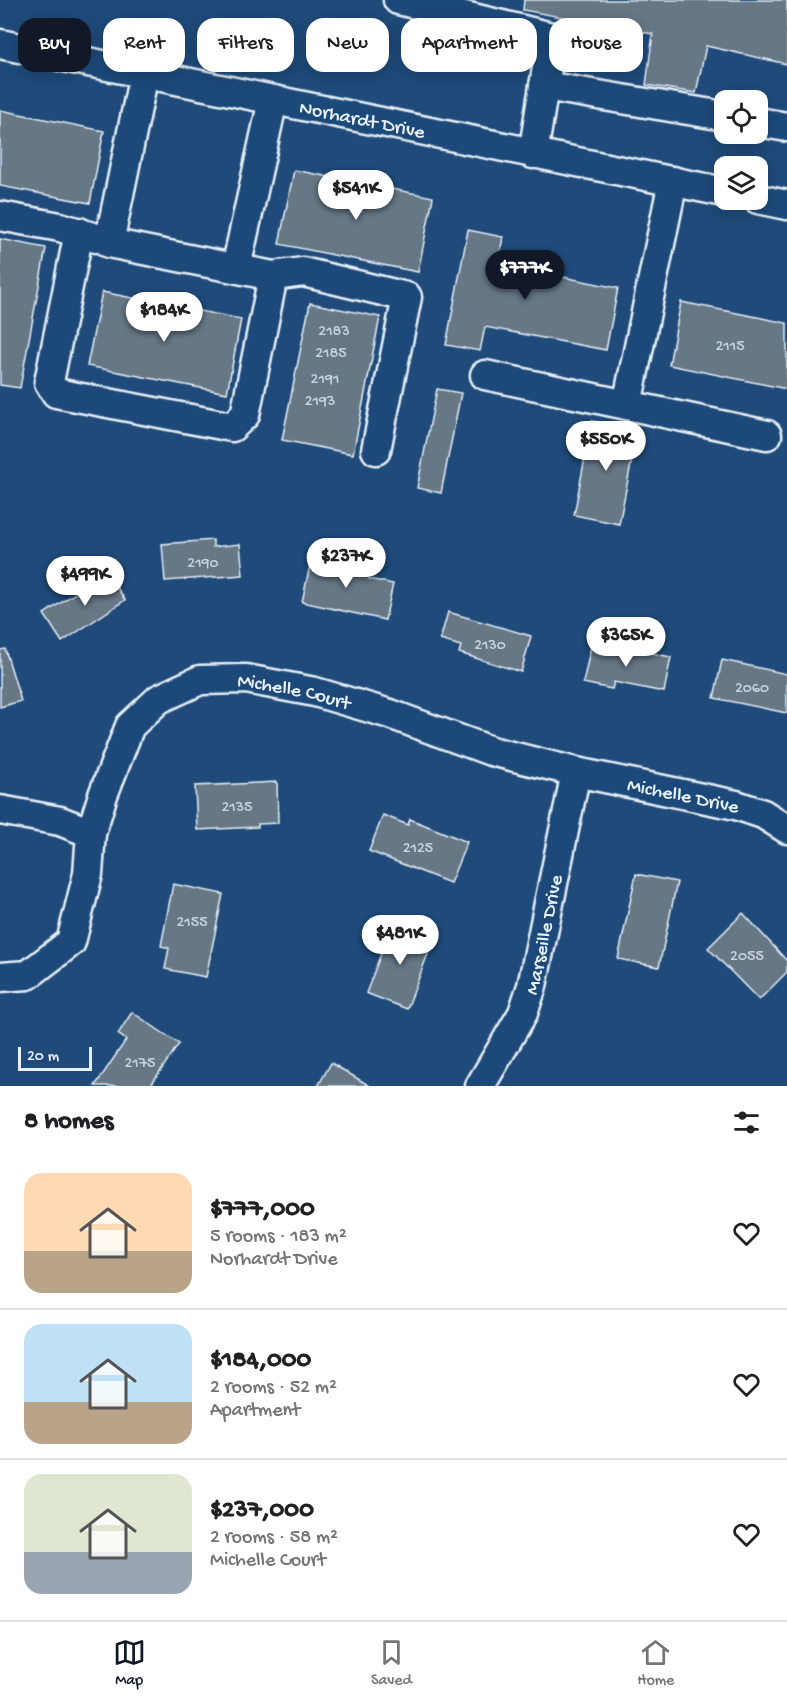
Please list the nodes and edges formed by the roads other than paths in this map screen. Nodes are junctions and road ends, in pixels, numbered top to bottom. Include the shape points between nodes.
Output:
1 (398, 0) edge
2 (0, 44) edge
3 (144, 74) junction
4 (544, 86) junction
5 (273, 100) junction
6 (714, 114) edge
7 (768, 124) edge
8 (787, 127) edge
9 (533, 154) junction
10 (674, 181) junction
11 (714, 190) edge
12 (768, 201) edge
13 (787, 205) edge
14 (0, 216) edge
15 (79, 232) junction
16 (109, 243) junction
17 (236, 268) junction
18 (273, 276) junction
19 (485, 375) dead end
20 (627, 405) junction
21 (767, 435) dead end
22 (376, 450) dead end
23 (576, 772) junction
24 (0, 810) edge
25 (787, 829) edge
26 (91, 833) junction
27 (0, 977) edge
28 (480, 1086) edge

1 - 4 street via 552,37
2 - 3 street, Norhardt Drive
3 - 5 street, Norhardt Drive
3 - 16 street
4 - 6 street
4 - 9 street
5 - 9 street, Norhardt Drive
5 - 17 street
7 - 8 street
9 - 10 street, Norhardt Drive
10 - 11 street, Norhardt Drive
10 - 20 street
12 - 13 street
14 - 15 street
15 - 16 street
15 - 18 street via 49,382 56,393 232,427 245,415
16 - 17 street
17 - 18 street
18 - 22 street via 303,272 407,297
19 - 20 street
20 - 21 street
23 - 25 street, Michelle Drive via 736,805
23 - 26 street, Michelle Court via 491,751 315,692 246,679 200,680 159,699 130,726
23 - 28 street, Marseille Drive via 532,986 523,1013
24 - 26 street via 60,821
26 - 27 street, Michelle Court via 88,874 71,942 28,975

